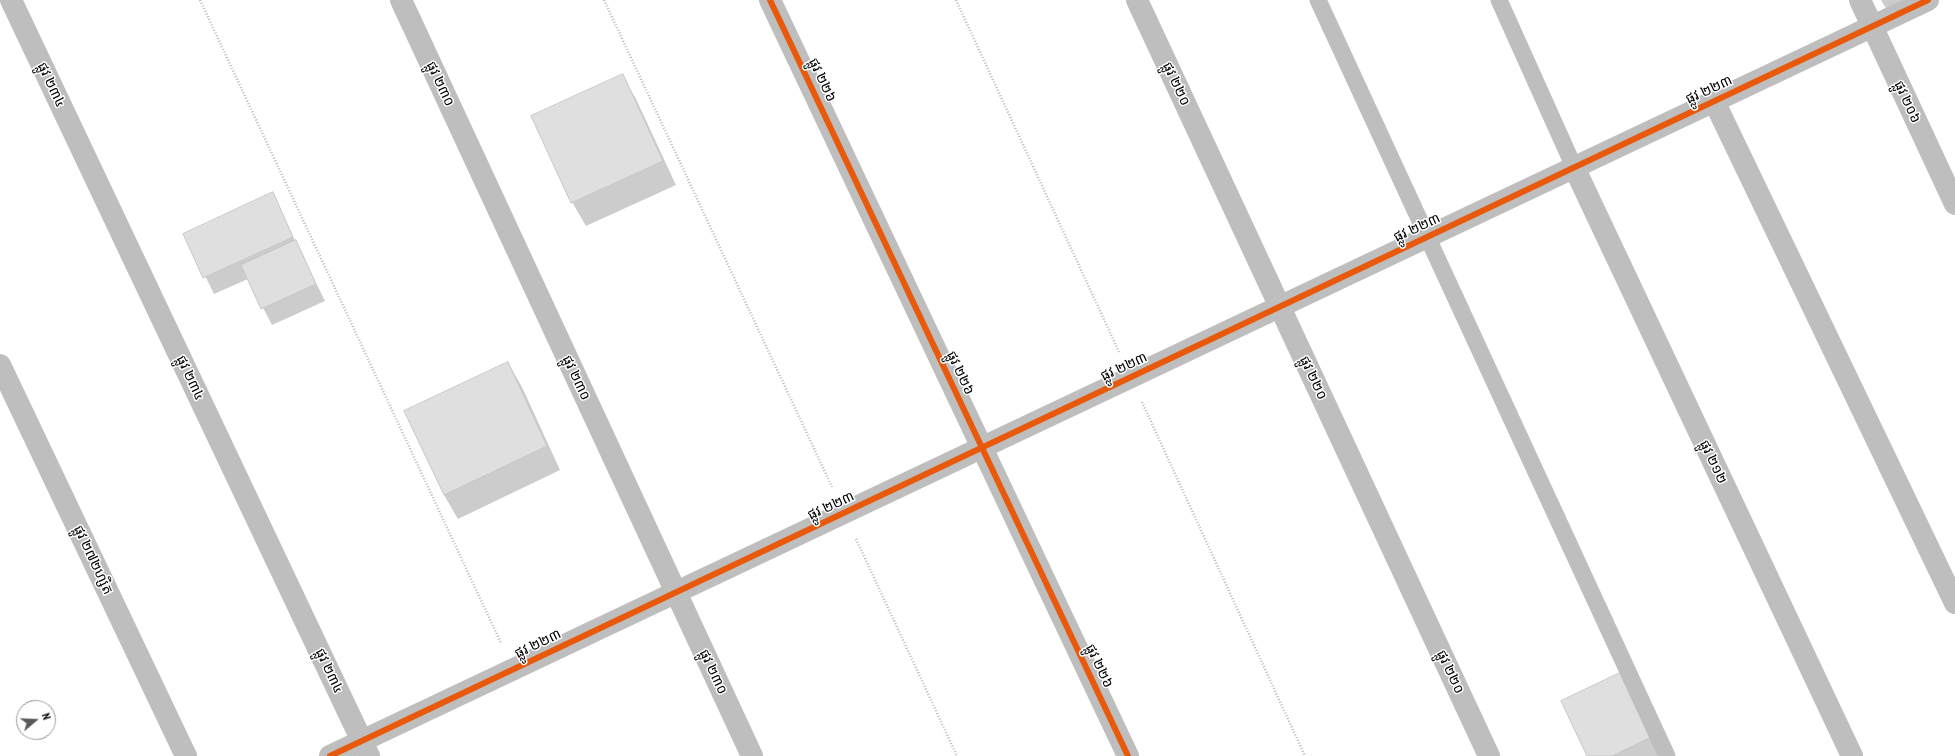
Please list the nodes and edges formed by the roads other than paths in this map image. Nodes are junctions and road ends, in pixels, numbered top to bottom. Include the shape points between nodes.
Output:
1 (11, 0) edge
2 (401, 0) edge
3 (770, 0) edge
4 (1137, 0) edge
5 (1318, 0) edge
6 (1499, 0) edge
7 (1860, 0) edge
8 (1928, 0) edge
9 (1872, 26) junction
10 (1714, 101) junction
11 (1574, 167) junction
12 (1955, 204) edge
13 (1427, 237) junction
14 (1280, 306) junction
15 (0, 365) edge
16 (982, 448) junction
17 (676, 591) junction
18 (1955, 602) edge
19 (365, 748) edge
20 (186, 756) edge
21 (330, 756) edge
22 (752, 756) edge
23 (1128, 756) edge
24 (1489, 756) edge
25 (1667, 756) edge
26 (1852, 756) edge

1 - 19 street, ផ្លូវ ២៣៤
2 - 17 street, ផ្លូវ ២៣០
3 - 16 street, ផ្លូវ ២២៦
4 - 14 street, ផ្លូវ ២២០
5 - 13 lane
6 - 11 lane
7 - 9 street, ផ្លូវ ២០៦
8 - 9 street, ផ្លូវ ២២៣
9 - 10 street, ផ្លូវ ២២៣
9 - 12 street, ផ្លូវ ២០៦
10 - 11 street, ផ្លូវ ២២៣
10 - 18 street
11 - 13 street, ផ្លូវ ២២៣
11 - 26 street, ផ្លូវ ២១២
13 - 14 street, ផ្លូវ ២២៣
13 - 25 lane
14 - 16 street, ផ្លូវ ២២៣
14 - 24 street, ផ្លូវ ២២០
15 - 20 street, ផ្លូវ ២៧២ហ្សិត
16 - 17 street, ផ្លូវ ២២៣
16 - 23 street, ផ្លូវ ២២៦
17 - 19 street, ផ្លូវ ២២៣ via 513,669
17 - 22 street, ផ្លូវ ២៣០
19 - 21 street, ផ្លូវ ២២៣

